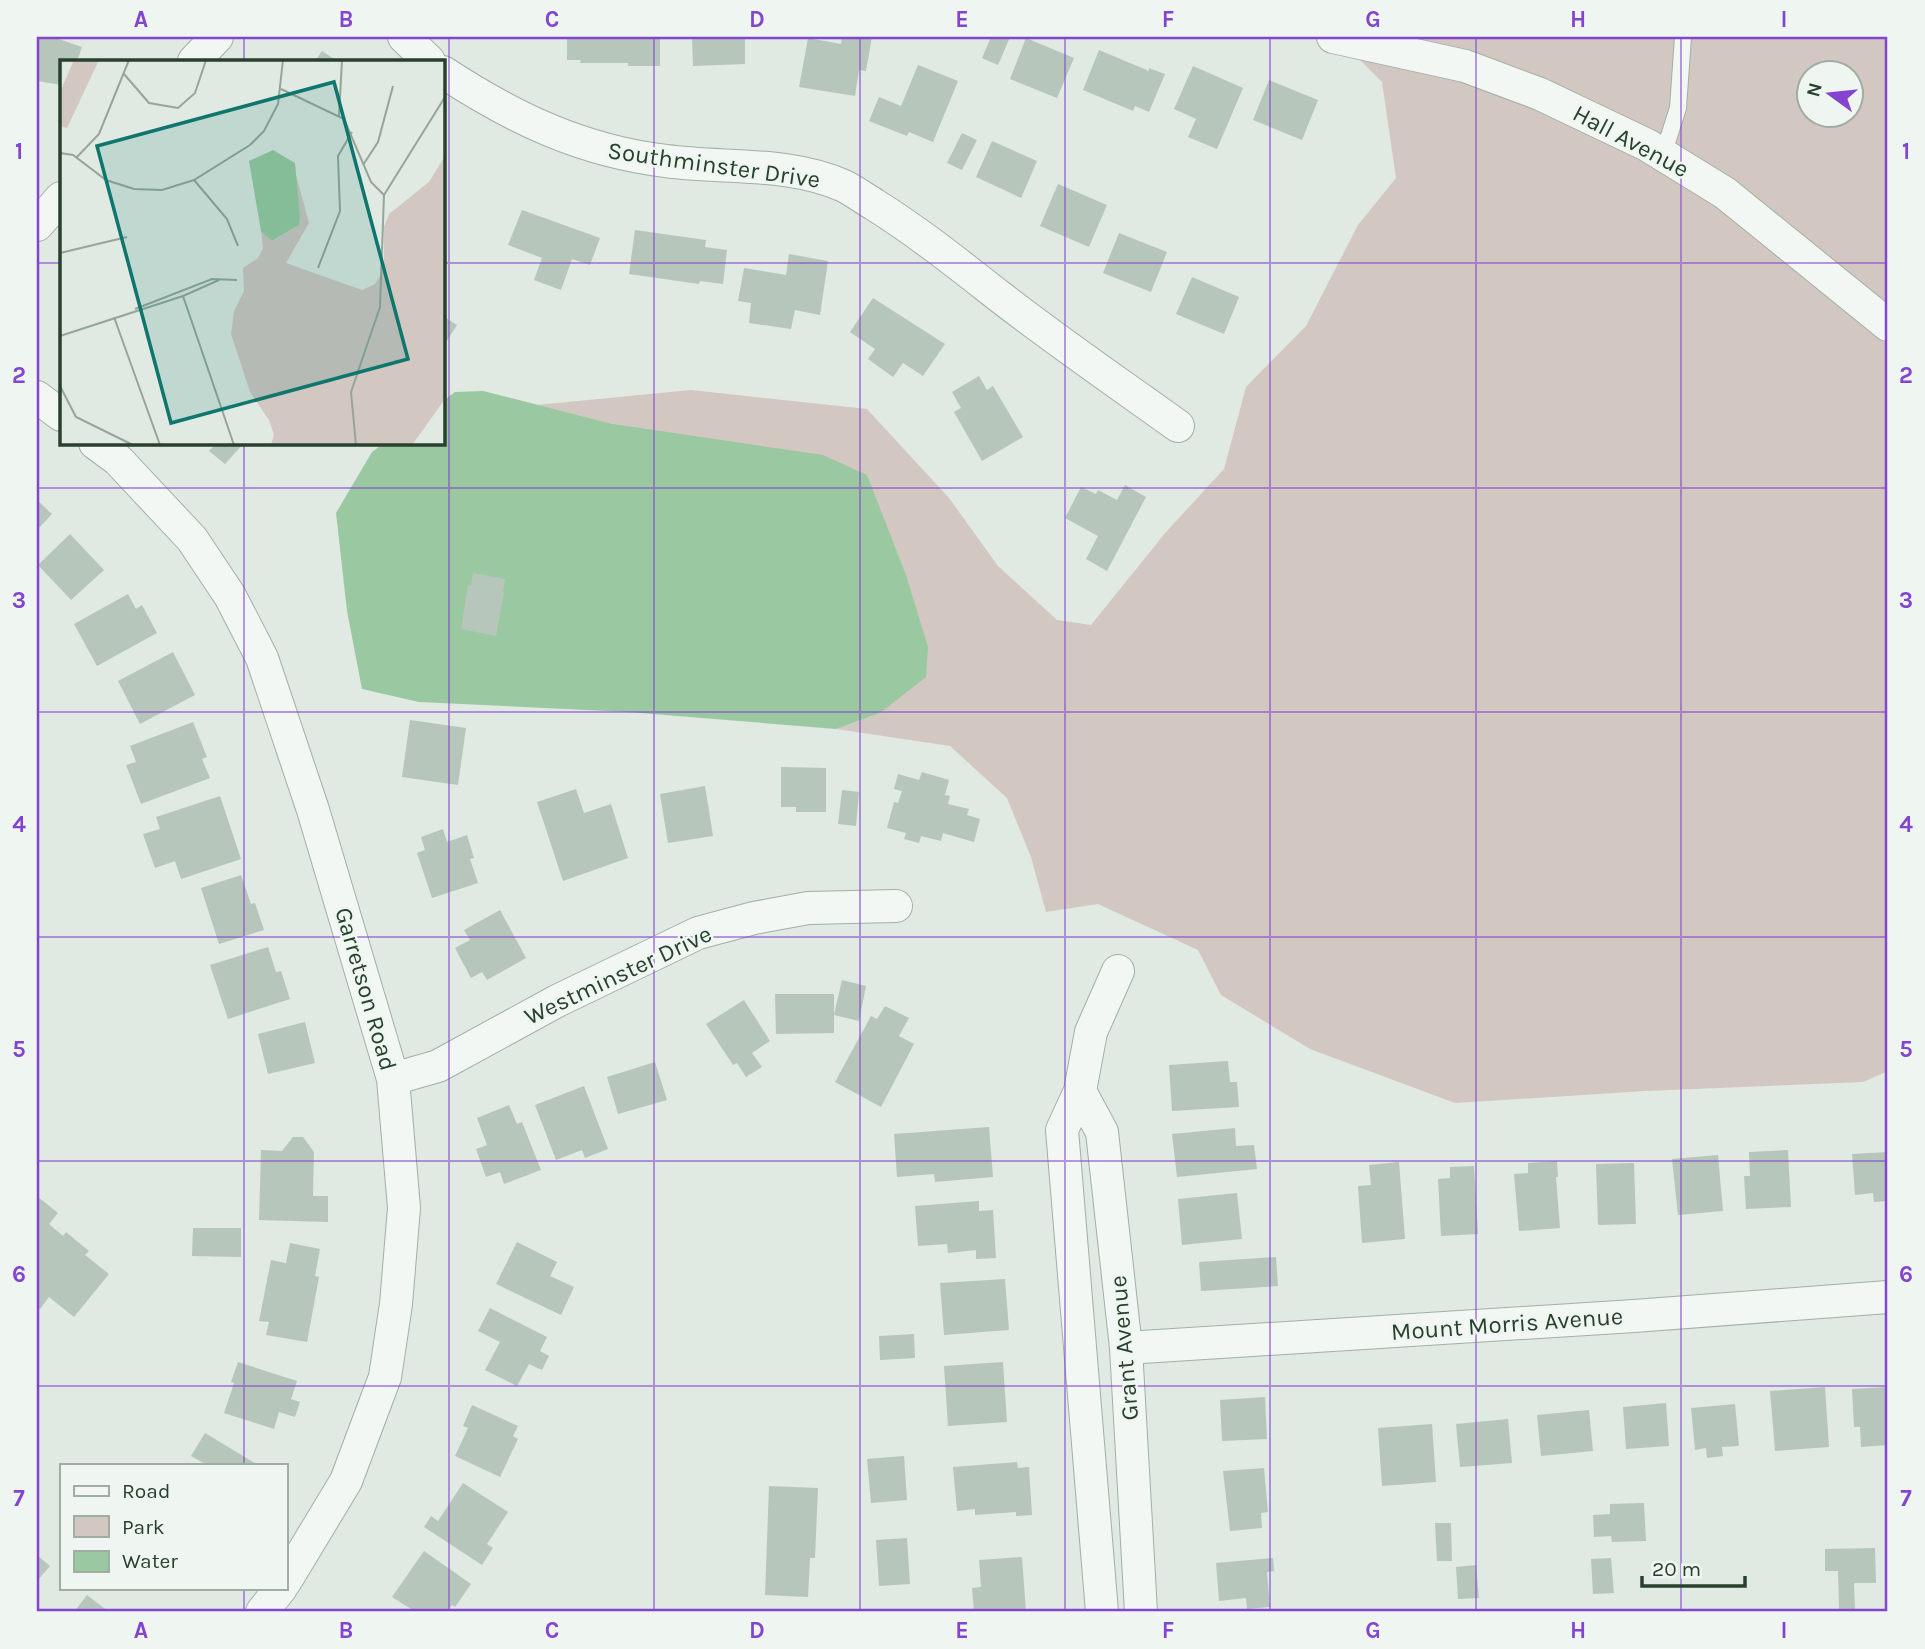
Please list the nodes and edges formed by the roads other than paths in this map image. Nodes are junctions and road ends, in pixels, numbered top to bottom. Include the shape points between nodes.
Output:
1 (217, 37) edge
2 (404, 37) edge
3 (1333, 37) edge
4 (1683, 37) edge
5 (195, 60) edge
6 (428, 60) edge
7 (444, 73) edge
8 (1663, 155) junction
9 (60, 199) edge
10 (37, 225) edge
11 (1888, 325) edge
12 (37, 397) edge
13 (60, 414) edge
14 (1178, 426) dead end
15 (96, 444) edge
16 (896, 906) dead end
17 (1118, 971) dead end
18 (393, 1079) junction
19 (1080, 1091) junction
20 (1888, 1297) edge
21 (1126, 1349) junction
22 (287, 1579) edge
23 (279, 1590) edge
24 (262, 1612) edge
25 (1102, 1612) edge
26 (1141, 1612) edge

1 - 5 street
2 - 6 street
3 - 8 street, Hall Avenue via 1465,66 1539,94
4 - 8 lane via 1678,108
7 - 14 street, Southminster Drive via 487,101 552,132 611,152 667,162 796,172 844,186 911,228
8 - 11 street, Hall Avenue via 1725,193
9 - 10 street
12 - 13 street
15 - 18 street, Garretson Road via 118,460 192,539 262,657
16 - 18 street, Westminster Drive via 808,908 698,933 557,1001 438,1066
17 - 19 street, Grant Avenue via 1091,1032
18 - 22 street, Garretson Road via 404,1208 385,1377 346,1481
19 - 21 street, Grant Avenue via 1102,1132
19 - 25 street, Grant Avenue via 1062,1130
20 - 21 street, Mount Morris Avenue
21 - 26 street, Grant Avenue
23 - 24 street

